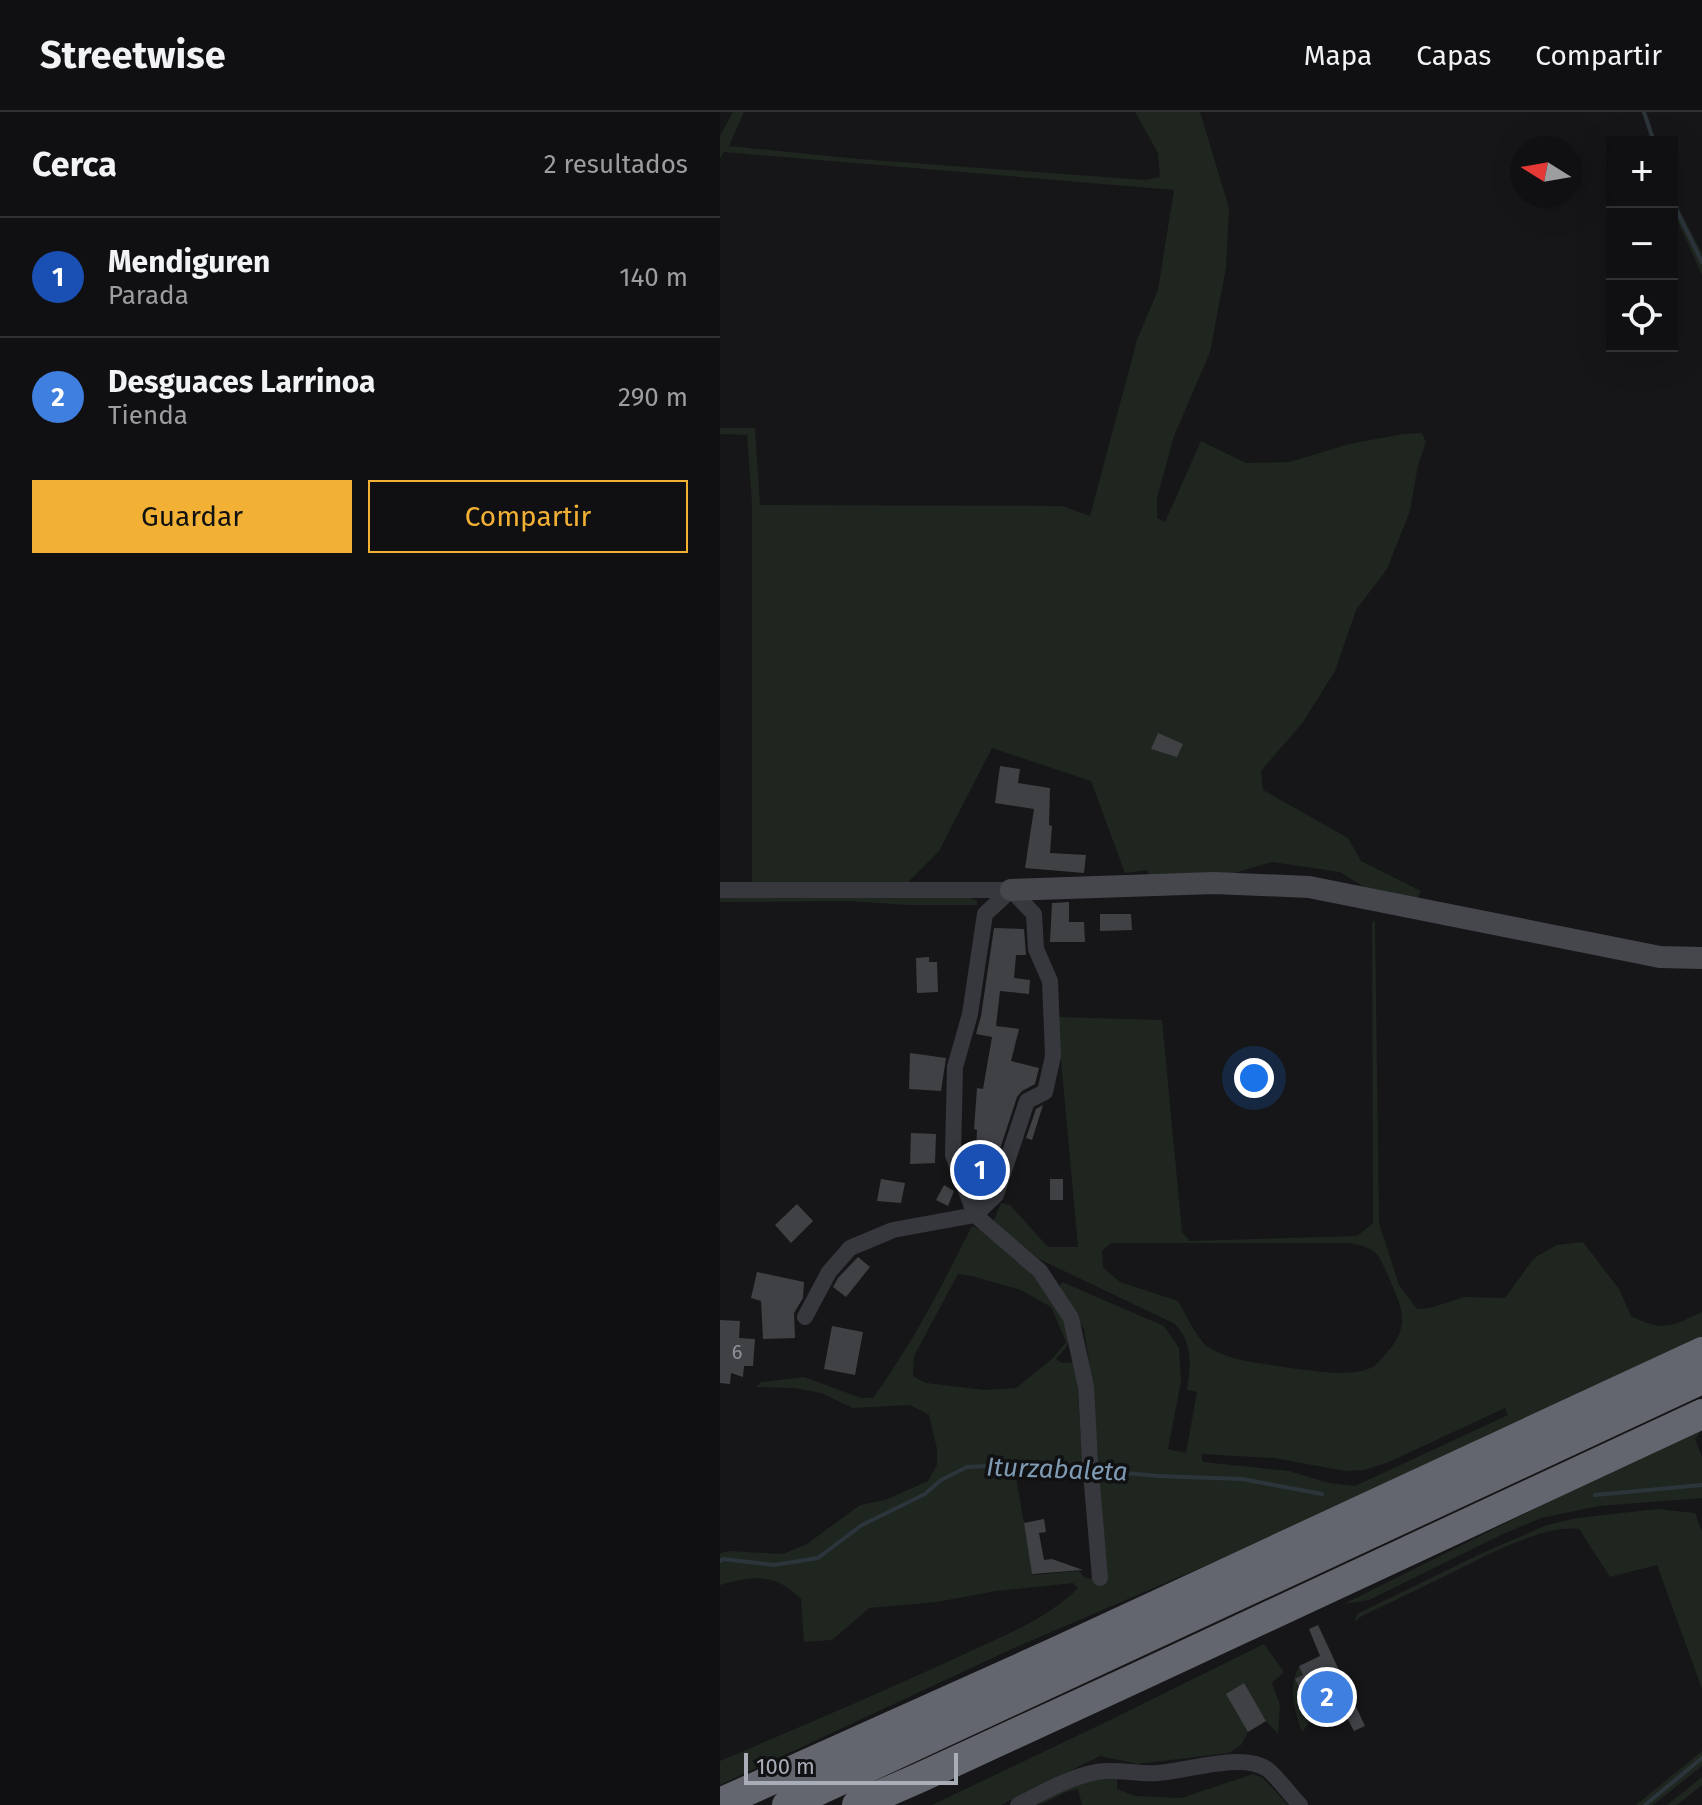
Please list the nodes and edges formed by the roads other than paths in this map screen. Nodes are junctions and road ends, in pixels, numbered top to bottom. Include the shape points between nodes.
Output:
1 (720, 890) edge
2 (1011, 890) junction
3 (1702, 958) edge
4 (975, 1215) junction
5 (805, 1317) dead end
6 (1702, 1352) edge
7 (1702, 1379) edge
8 (1702, 1414) edge
9 (1100, 1578) dead end
10 (721, 1804) edge
11 (787, 1805) edge
12 (857, 1805) edge
13 (1018, 1805) edge
14 (1300, 1805) edge

1 - 2 street
2 - 3 street via 1214,883 1309,887 1660,957
2 - 4 street via 985,914 970,1014 955,1067 953,1155
2 - 4 street via 1034,914 1036,949 1050,981 1053,1056 1045,1092 1027,1101 996,1195
4 - 5 street via 893,1230 850,1248 829,1272
4 - 9 street via 1040,1271 1071,1318 1086,1387
6 - 10 highway
7 - 11 highway
8 - 12 highway
13 - 14 street via 1096,1772 1155,1774 1234,1762 1267,1769

